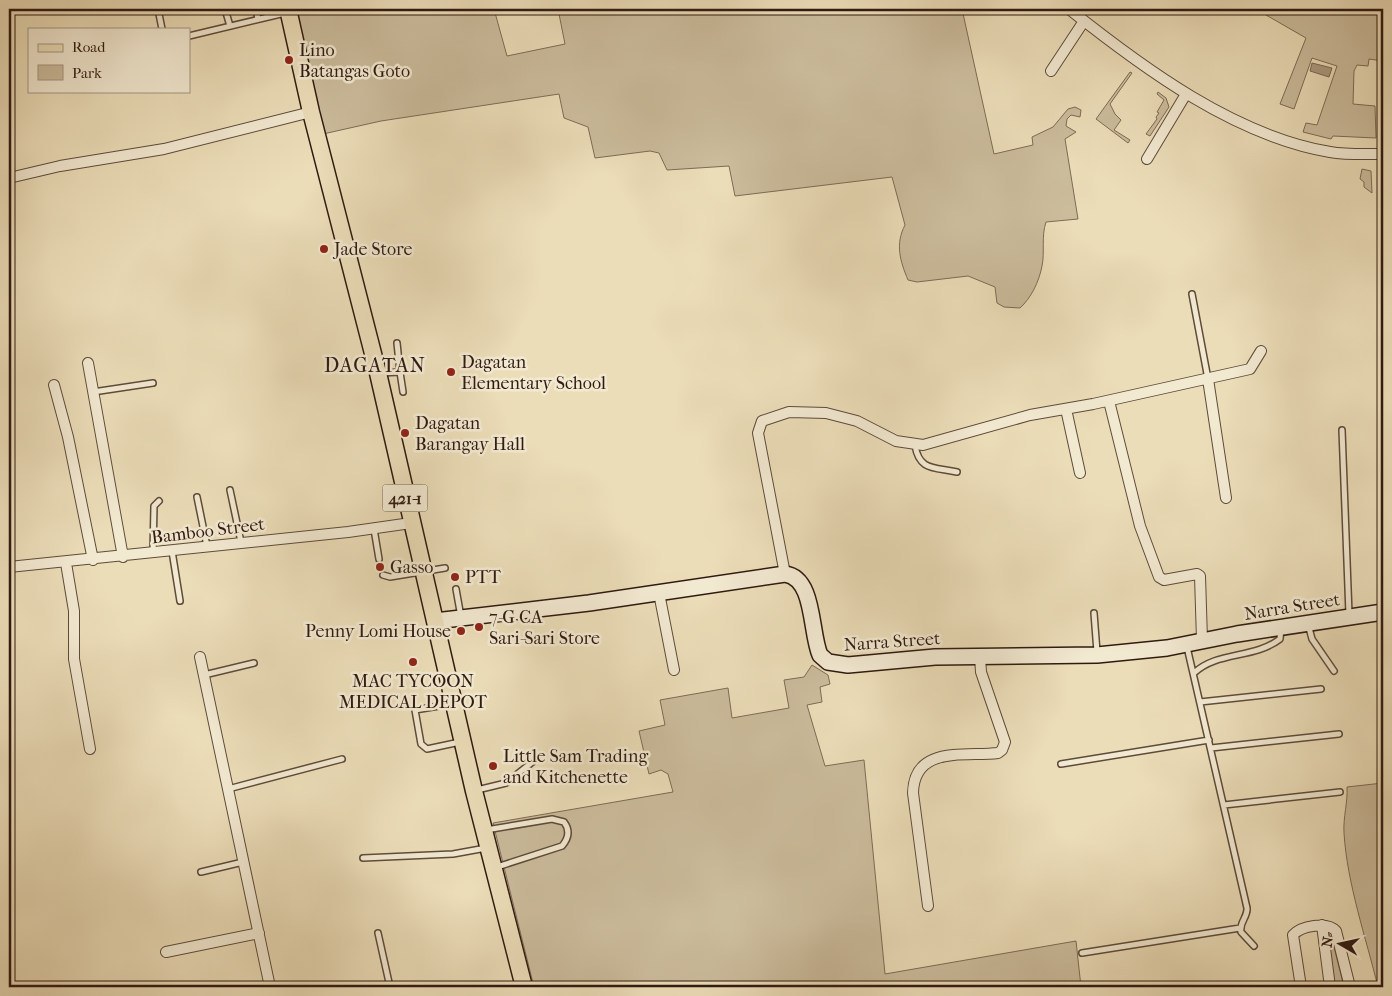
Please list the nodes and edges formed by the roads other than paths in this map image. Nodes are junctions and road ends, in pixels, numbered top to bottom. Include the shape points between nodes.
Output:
1 (158, 9) edge
2 (225, 9) edge
3 (256, 9) edge
4 (1069, 9) edge
5 (288, 10) edge
6 (258, 19) junction
7 (1084, 21) junction
8 (230, 26) junction
9 (162, 28) edge
10 (190, 36) edge
11 (1051, 72) dead end
12 (1186, 94) junction
13 (310, 112) junction
14 (1383, 154) edge
15 (1147, 158) dead end
16 (9, 178) edge
17 (1192, 294) dead end
18 (397, 343) dead end
19 (1261, 351) dead end
20 (88, 363) dead end
21 (400, 372) junction
22 (378, 373) junction
23 (1208, 379) junction
24 (153, 383) dead end
25 (54, 385) dead end
26 (93, 392) junction
27 (403, 392) dead end
28 (1109, 401) junction
29 (1066, 409) junction
30 (1342, 430) dead end
31 (915, 445) junction
32 (956, 472) dead end
33 (1080, 473) dead end
34 (230, 490) dead end
35 (197, 496) dead end
36 (1226, 498) dead end
37 (159, 501) dead end
38 (411, 523) junction
39 (374, 529) junction
40 (242, 542) junction
41 (207, 547) junction
42 (172, 551) junction
43 (153, 554) junction
44 (123, 556) junction
45 (379, 559) dead end
46 (93, 560) junction
47 (66, 563) junction
48 (9, 567) edge
49 (445, 568) dead end
50 (423, 572) junction
51 (384, 574) dead end
52 (785, 574) junction
53 (456, 589) dead end
54 (659, 593) junction
55 (180, 601) dead end
56 (1383, 612) edge
57 (1094, 613) dead end
58 (1349, 617) junction
59 (461, 618) junction
60 (435, 621) junction
61 (1308, 624) junction
62 (1281, 628) junction
63 (1202, 640) junction
64 (1186, 644) junction
65 (1097, 655) junction
66 (200, 657) dead end
67 (980, 657) junction
68 (254, 663) dead end
69 (674, 670) dead end
70 (1334, 671) dead end
71 (1194, 673) junction
72 (204, 675) junction
73 (1321, 689) dead end
74 (1200, 702) junction
75 (454, 703) junction
76 (1339, 734) dead end
77 (1209, 740) junction
78 (463, 742) junction
79 (1211, 748) junction
80 (90, 749) dead end
81 (540, 756) dead end
82 (342, 759) dead end
83 (1060, 764) dead end
84 (228, 789) junction
85 (474, 791) junction
86 (1340, 792) dead end
87 (1224, 805) junction
88 (484, 830) junction
89 (489, 848) junction
90 (363, 858) dead end
91 (244, 862) junction
92 (494, 868) junction
93 (201, 872) dead end
94 (928, 906) dead end
95 (1322, 925) junction
96 (1240, 928) junction
97 (259, 933) junction
98 (378, 933) dead end
99 (1254, 946) dead end
100 (166, 952) dead end
101 (1082, 954) dead end
102 (270, 987) edge
103 (390, 987) edge
104 (524, 987) edge
105 (1301, 987) edge
106 (1330, 987) edge
107 (1350, 987) edge

1 - 9 lane
2 - 8 lane
3 - 6 lane
4 - 7 street
5 - 6 lane
5 - 13 main road, 421-1
6 - 8 lane
7 - 11 street
7 - 12 street
8 - 10 lane
12 - 14 street via 1244,124 1295,144 1332,152
12 - 15 street
13 - 16 street via 164,149
13 - 22 main road, 421-1
17 - 23 lane
18 - 21 lane
19 - 23 street via 1250,369
20 - 26 street
21 - 22 lane
21 - 27 lane
22 - 38 main road, 421-1
23 - 28 street
23 - 36 street
24 - 26 lane
25 - 46 street
26 - 44 street
28 - 29 street
28 - 63 street via 1140,526 1159,577 1164,580 1200,576
29 - 31 street via 1030,414 934,443
29 - 33 street
30 - 58 lane
31 - 32 lane via 917,459 923,464
31 - 52 street via 896,440 857,421 826,413 788,412 762,421 758,433
34 - 40 lane
35 - 41 lane
37 - 43 lane via 154,506
38 - 39 street, Bamboo Street
38 - 50 main road, 421-1
39 - 40 street, Bamboo Street
39 - 45 lane
40 - 41 street, Bamboo Street
41 - 42 street, Bamboo Street
42 - 43 street, Bamboo Street
42 - 55 lane
43 - 44 street, Bamboo Street
44 - 46 street, Bamboo Street
46 - 47 street, Bamboo Street
47 - 48 street, Bamboo Street
47 - 80 street via 74,611 74,659
49 - 50 lane
50 - 51 lane via 390,577
50 - 60 main road, 421-1
52 - 54 street
52 - 67 street, Narra Street via 797,578 806,590 816,647 828,662 848,665 935,657
53 - 59 lane
54 - 59 street
54 - 69 street
56 - 58 street, Narra Street
57 - 65 lane
58 - 61 street, Narra Street
59 - 60 street
60 - 75 main road, 421-1
61 - 62 street, Narra Street
61 - 70 lane via 1312,639
62 - 63 street, Narra Street
62 - 71 lane via 1280,639 1267,647 1216,660
63 - 64 street, Narra Street
64 - 65 street, Narra Street
64 - 71 lane
65 - 67 street, Narra Street
66 - 72 street
67 - 94 street via 981,672 1005,742 998,753 956,754 933,760 918,770 913,781 913,793
68 - 72 lane
71 - 74 lane
72 - 84 street
73 - 74 lane
74 - 77 lane
75 - 78 main road, 421-1
75 - 78 lane via 415,710 421,744 427,750
76 - 79 lane
77 - 79 lane
77 - 83 lane
78 - 85 main road, 421-1
79 - 87 lane
81 - 85 lane via 506,783
82 - 84 lane
84 - 91 street
85 - 88 main road, 421-1
86 - 87 lane
87 - 96 lane via 1247,908 1247,916
88 - 89 main road, 421-1
88 - 92 lane via 552,818 568,827 569,833 562,846
89 - 90 lane via 453,854
89 - 92 main road, 421-1
91 - 93 lane
91 - 97 street
92 - 104 main road, 421-1
95 - 105 street via 1293,935
95 - 106 street
95 - 107 street via 1331,926 1336,931
96 - 99 lane via 1242,935
96 - 101 lane
97 - 100 street
97 - 102 street
98 - 103 lane

